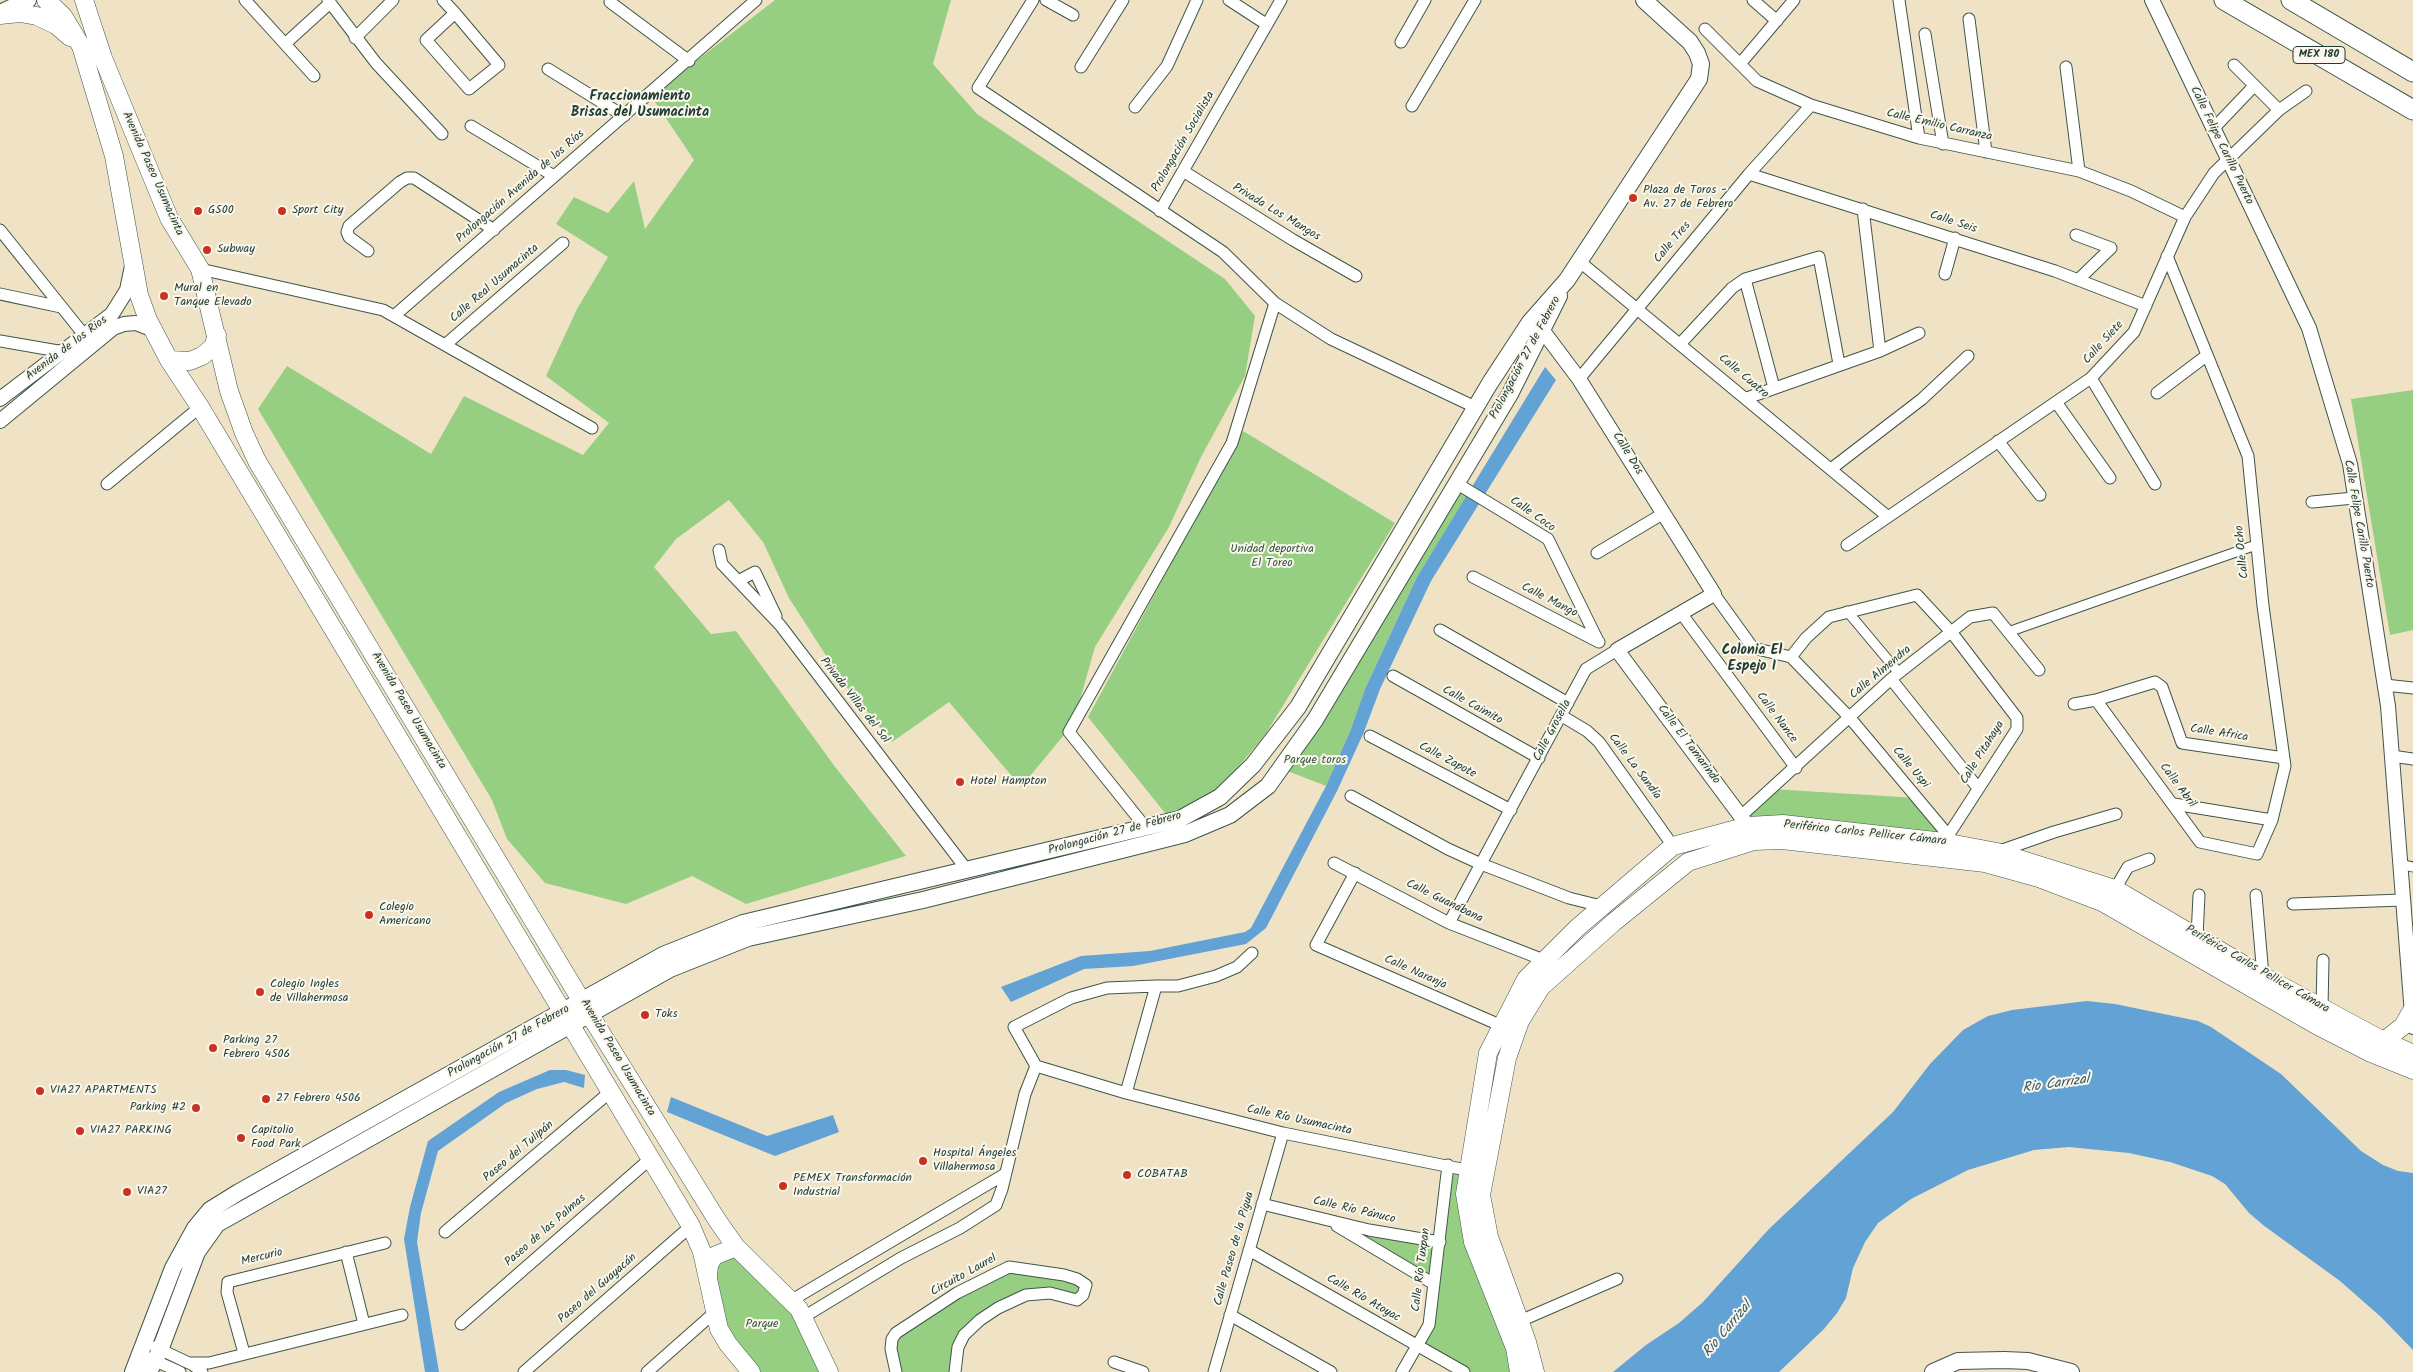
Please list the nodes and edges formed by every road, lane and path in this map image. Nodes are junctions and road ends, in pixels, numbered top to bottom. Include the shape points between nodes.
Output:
1 (28, 0) edge
2 (46, 0) edge
3 (84, 0) edge
4 (444, 0) edge
5 (756, 0) edge
6 (1032, 0) edge
7 (1046, 0) edge
8 (1124, 0) edge
9 (1197, 0) edge
10 (1229, 0) edge
11 (1281, 0) edge
12 (1425, 0) edge
13 (1475, 0) edge
14 (1753, 0) edge
15 (1794, 0) edge
16 (1898, 0) edge
17 (2152, 0) edge
18 (2224, 0) edge
19 (2291, 0) edge
20 (251, 2) edge
21 (329, 2) edge
22 (388, 2) edge
23 (610, 2) dead end
24 (1648, 2) edge
25 (455, 13) junction
26 (0, 14) edge
27 (1072, 15) dead end
28 (1969, 19) dead end
29 (1777, 21) junction
30 (1266, 24) junction
31 (1705, 28) dead end
32 (1925, 34) dead end
33 (356, 38) junction
34 (1401, 42) dead end
35 (286, 43) junction
36 (84, 56) junction
37 (689, 60) junction
38 (1740, 64) junction
39 (2234, 65) dead end
40 (1081, 67) dead end
41 (548, 68) dead end
42 (2066, 68) dead end
43 (2413, 72) edge
44 (314, 76) dead end
45 (2254, 86) junction
46 (2306, 91) dead end
47 (1811, 104) junction
48 (1412, 106) dead end
49 (1135, 107) dead end
50 (2279, 110) junction
51 (2413, 110) edge
52 (624, 116) junction
53 (471, 126) dead end
54 (2213, 129) junction
55 (442, 134) dead end
56 (1919, 138) junction
57 (1943, 144) junction
58 (139, 146) junction
59 (1986, 152) junction
60 (114, 156) junction
61 (2228, 160) junction
62 (1183, 171) junction
63 (2079, 171) junction
64 (1750, 174) junction
65 (554, 176) junction
66 (1864, 209) junction
67 (1160, 211) junction
68 (2184, 217) junction
69 (0, 230) edge
70 (494, 230) junction
71 (2076, 235) dead end
72 (1955, 238) junction
73 (563, 243) dead end
74 (368, 251) dead end
75 (2167, 256) junction
76 (1580, 260) junction
77 (132, 263) junction
78 (200, 269) junction
79 (1945, 274) dead end
80 (1356, 276) dead end
81 (1746, 280) junction
82 (2078, 280) junction
83 (0, 294) edge
84 (1276, 303) junction
85 (2146, 306) junction
86 (61, 307) junction
87 (1637, 308) junction
88 (394, 316) junction
89 (1537, 326) junction
90 (154, 330) junction
91 (1919, 333) dead end
92 (217, 335) junction
93 (85, 336) junction
94 (0, 341) edge
95 (1681, 343) junction
96 (445, 345) junction
97 (1880, 351) junction
98 (64, 352) junction
99 (1968, 356) dead end
100 (2206, 356) junction
101 (169, 360) junction
102 (1839, 364) junction
103 (2091, 378) junction
104 (1579, 379) junction
105 (1774, 388) junction
106 (2157, 393) dead end
107 (1747, 398) junction
108 (0, 400) edge
109 (2056, 402) junction
110 (200, 407) junction
111 (1475, 407) junction
112 (0, 421) edge
113 (592, 428) dead end
114 (1998, 441) junction
115 (1831, 469) junction
116 (2110, 478) dead end
117 (1456, 483) junction
118 (107, 484) dead end
119 (2154, 484) dead end
120 (2040, 495) dead end
121 (2354, 498) junction
122 (2312, 502) dead end
123 (1664, 513) junction
124 (1887, 516) junction
125 (1847, 545) dead end
126 (2256, 545) junction
127 (719, 550) dead end
128 (1597, 553) dead end
129 (1472, 577) dead end
130 (738, 582) junction
131 (1714, 594) junction
132 (1848, 611) junction
133 (1680, 613) junction
134 (780, 625) junction
135 (1440, 630) dead end
136 (2008, 632) junction
137 (1952, 633) junction
138 (1598, 642) junction
139 (1613, 653) junction
140 (1792, 657) junction
141 (2039, 670) dead end
142 (1393, 676) dead end
143 (1895, 676) junction
144 (2385, 684) junction
145 (2413, 688) edge
146 (2096, 700) junction
147 (1568, 703) junction
148 (2074, 704) dead end
149 (1562, 716) junction
150 (1850, 718) junction
151 (1370, 736) dead end
152 (2392, 756) junction
153 (1539, 758) junction
154 (2284, 758) junction
155 (2413, 759) edge
156 (1796, 768) junction
157 (1978, 788) junction
158 (1350, 796) dead end
159 (2174, 804) junction
160 (1510, 810) junction
161 (2116, 814) dead end
162 (2272, 820) junction
163 (1146, 828) junction
164 (1747, 828) junction
165 (1946, 839) junction
166 (1673, 846) junction
167 (1997, 852) junction
168 (2257, 854) joint
169 (2150, 859) dead end
170 (1334, 863) dead end
171 (1481, 864) junction
172 (2406, 865) edge
173 (967, 870) junction
174 (1355, 873) junction
175 (2115, 889) junction
176 (2199, 895) dead end
177 (2256, 895) dead end
178 (2402, 900) junction
179 (2293, 904) dead end
180 (1601, 906) junction
181 (1449, 923) junction
182 (2409, 926) edge
183 (2197, 937) junction
184 (1252, 953) dead end
185 (1544, 960) junction
186 (2323, 960) dead end
187 (2263, 976) junction
188 (2410, 977) edge
189 (1156, 986) junction
190 (586, 1008) junction
191 (2322, 1008) junction
192 (568, 1019) junction
193 (2412, 1019) edge
194 (1502, 1026) junction
195 (2384, 1041) junction
196 (2413, 1054) edge
197 (1036, 1066) junction
198 (2413, 1070) edge
199 (610, 1092) junction
200 (1126, 1093) junction
201 (1283, 1133) junction
202 (650, 1159) junction
203 (1448, 1165) junction
204 (1476, 1172) junction
205 (1005, 1174) junction
206 (1262, 1204) junction
207 (1325, 1218) junction
208 (690, 1226) junction
209 (445, 1232) dead end
210 (1440, 1242) junction
211 (385, 1243) dead end
212 (736, 1247) junction
213 (1248, 1250) junction
214 (346, 1252) junction
215 (708, 1276) junction
216 (1617, 1279) dead end
217 (1434, 1284) junction
218 (792, 1300) junction
219 (715, 1312) junction
220 (402, 1315) dead end
221 (1230, 1315) junction
222 (802, 1318) junction
223 (1520, 1321) junction
224 (364, 1324) junction
225 (461, 1324) dead end
226 (1417, 1345) junction
227 (244, 1354) junction
228 (150, 1356) edge
229 (1114, 1362) dead end
230 (1961, 1367) edge
231 (2029, 1367) edge
232 (203, 1369) edge
233 (133, 1372) edge
234 (180, 1372) edge
235 (524, 1372) edge
236 (647, 1372) edge
237 (751, 1372) edge
238 (828, 1372) edge
239 (896, 1372) edge
240 (955, 1372) edge
241 (1143, 1372) edge
242 (1214, 1372) edge
243 (1331, 1372) edge
244 (1402, 1372) edge
245 (1464, 1372) edge
246 (1519, 1372) edge
247 (1535, 1372) edge
248 (1933, 1372) edge
249 (2071, 1372) edge

1 - 26 main road
2 - 36 main road, Avenida Paseo Usumacinta via 72,29
3 - 58 main road, Avenida Paseo Usumacinta via 103,58
4 - 25 street
5 - 37 street, Prolongación Avenida de los Ríos
6 - 67 street, Prolongación Socialista via 978,88
7 - 27 street
8 - 40 street
9 - 49 street via 1167,66
10 - 30 street
11 - 30 street, Prolongación Socialista
12 - 34 street
13 - 48 street
14 - 29 street
15 - 29 street
16 - 56 street
17 - 54 street, Calle Felipe Carillo Puerto
18 - 51 highway, MEX 180
19 - 43 highway, MEX 180
20 - 35 street
21 - 33 street
21 - 35 street
22 - 33 street
23 - 37 street
24 - 76 main road, Prolongación 27 de Febrero via 1698,53 1701,64 1699,79
25 - 25 street via 426,40 469,90 499,65
26 - 36 main road via 28,14 48,21 65,32
28 - 59 street
29 - 38 street
30 - 62 street, Prolongación Socialista
31 - 38 street, Calle Emilio Carranza
32 - 57 street
33 - 55 street
35 - 44 street
36 - 60 main road, Avenida Paseo Usumacinta
37 - 52 street, Prolongación Avenida de los Ríos
38 - 47 street, Calle Emilio Carranza via 1756,81
39 - 45 street
41 - 52 street
42 - 63 street
45 - 50 street
45 - 54 street
46 - 50 street, Calle Siete
47 - 56 street, Calle Emilio Carranza
47 - 64 street, Calle Tres
50 - 61 street, Calle Siete
52 - 65 street, Prolongación Avenida de los Ríos
53 - 65 street
54 - 61 street, Calle Felipe Carillo Puerto
56 - 57 street, Calle Emilio Carranza
57 - 59 street, Calle Emilio Carranza
58 - 60 main road via 128,140 120,142
58 - 78 main road, Avenida Paseo Usumacinta via 169,218
59 - 63 street, Calle Emilio Carranza
60 - 77 main road, Avenida Paseo Usumacinta
61 - 68 street, Calle Siete via 2214,173
61 - 121 street, Calle Felipe Carillo Puerto via 2309,328 2350,464
62 - 67 street, Prolongación Socialista
62 - 80 street, Privada Los Mangos
63 - 68 street, Calle Emilio Carranza via 2132,191
64 - 66 street, Calle Seis
64 - 87 street, Calle Tres
65 - 70 street, Prolongación Avenida de los Ríos
66 - 72 street, Calle Seis
66 - 97 street
67 - 84 street via 1223,252
68 - 75 street, Calle Siete
69 - 86 street
70 - 74 street via 414,178 407,178 349,226 349,237
70 - 88 street, Prolongación Avenida de los Ríos
71 - 82 street via 2111,248
72 - 79 street
72 - 82 street, Calle Seis
73 - 96 street, Calle Real Usumacinta
75 - 85 street, Calle Siete
75 - 100 street, Calle Ocho
76 - 87 street, Calle Cuatro
76 - 89 main road, Prolongación 27 de Febrero
77 - 90 main road, Avenida Paseo Usumacinta via 139,296
77 - 93 street, Avenida de los Rios via 127,290 118,306
78 - 88 street via 383,310
78 - 92 main road, Avenida Paseo Usumacinta
81 - 95 street via 1732,288
81 - 102 street via 1819,257
81 - 105 street
82 - 85 street, Calle Seis
83 - 86 street
84 - 111 street via 1331,339
84 - 163 street via 1232,443 1069,732
85 - 103 street, Calle Siete via 2131,337
86 - 93 street
87 - 95 street, Calle Cuatro
87 - 104 street, Calle Tres
88 - 96 street
89 - 104 street, Calle Dos
89 - 111 main road, Prolongación 27 de Febrero
89 - 117 main road, Prolongación 27 de Febrero via 1510,394
90 - 101 main road, Avenida Paseo Usumacinta
90 - 112 street, Avenida de los Rios via 136,323 113,328
91 - 97 street
92 - 101 main road via 213,347 202,356 190,361
92 - 190 main road, Avenida Paseo Usumacinta via 229,391 257,461
93 - 98 street, Avenida de los Rios
94 - 98 street
95 - 107 street, Calle Cuatro
96 - 113 street
97 - 102 street
98 - 108 street, Avenida de los Rios
99 - 115 street via 1922,399
100 - 106 street
100 - 126 street, Calle Ocho via 2248,456
101 - 110 main road, Avenida Paseo Usumacinta
102 - 105 street
103 - 109 street, Calle Siete
103 - 119 street
104 - 123 street, Calle Dos
105 - 107 street
107 - 115 street, Calle Cuatro
109 - 114 street, Calle Siete
109 - 116 street
110 - 118 street
110 - 192 main road, Avenida Paseo Usumacinta
111 - 163 main road, Prolongación 27 de Febrero via 1298,707 1220,797 1180,819
114 - 120 street
114 - 124 street, Calle Siete
115 - 124 street, Calle Cuatro
117 - 138 street, Calle Coco via 1548,539
117 - 190 main road, Prolongación 27 de Febrero via 1316,720 1268,786 1230,815 1185,834 1131,848 913,902 748,938
121 - 122 street
121 - 144 street, Calle Felipe Carillo Puerto
123 - 128 street
123 - 131 street, Calle Dos
124 - 125 street, Calle Siete
126 - 136 street
126 - 154 street, Calle Ocho
127 - 130 street, Privada Villas del Sol via 722,564
129 - 138 street, Calle Mango
130 - 134 street, Privada Villas del Sol
130 - 134 street via 754,572
131 - 133 street, Calle Grosella
131 - 140 street via 1753,648
132 - 137 street, Calle Pitahaya via 1917,595
132 - 140 street via 1829,617 1806,638
132 - 143 street
133 - 139 street, Calle Grosella
133 - 156 street, Calle Nance
134 - 173 street, Privada Villas del Sol
135 - 147 street
136 - 137 street, Calle Almendra via 1993,613 1970,617
136 - 141 street, Calle Almendra
137 - 143 street, Calle Almendra
137 - 157 street, Calle Pitahaya via 2017,718 2017,729
138 - 139 street, Calle Mango
139 - 147 street, Calle Grosella via 1586,669
139 - 164 street, Calle El Tamarindo
140 - 150 street, Calle Uspi
142 - 153 street, Calle Caimito
143 - 150 street, Calle Almendra
143 - 157 street
144 - 145 street
144 - 152 street, Calle Felipe Carillo Puerto
146 - 148 street
146 - 154 street, Calle Africa via 2159,683 2182,742
146 - 159 street, Calle Abril
147 - 149 street, Calle Grosella
149 - 153 street, Calle Grosella
149 - 166 street, Calle La Sandía via 1599,742
150 - 156 street, Calle Almendra
150 - 165 street, Calle Uspi
151 - 160 street, Calle Zapote
152 - 155 street
152 - 172 street, Calle Felipe Carillo Puerto
153 - 160 street, Calle Grosella
154 - 162 street, Calle Ocho via 2285,766
156 - 164 street, Calle Almendra
157 - 165 street, Calle Pitahaya
158 - 171 street
159 - 162 street
159 - 168 street, Calle Abril via 2200,842
160 - 171 street, Calle Grosella
161 - 167 street
162 - 168 street, Calle Ocho
163 - 173 main road, Prolongación 27 de Febrero
164 - 165 main road, Periférico Carlos Pellicer Cámara via 1783,824
164 - 166 main road, Periférico Carlos Pellicer Cámara
164 - 198 main road, Periférico Carlos Pellicer Cámara via 1782,840 1985,863 2039,878 2102,902 2318,1026
164 - 204 main road, Periférico Carlos Pellicer Cámara via 1688,862 1541,987 1520,1021 1507,1058
165 - 167 main road, Periférico Carlos Pellicer Cámara
166 - 180 main road, Periférico Carlos Pellicer Cámara
167 - 175 main road, Periférico Carlos Pellicer Cámara
169 - 175 street via 2128,867
170 - 174 street, Calle Guanábana
171 - 180 street via 1569,898
171 - 181 street, Calle Grosella
172 - 178 street, Calle Felipe Carillo Puerto
173 - 190 main road, Prolongación 27 de Febrero via 743,923 663,955
174 - 181 street, Calle Guanábana
174 - 194 street, Calle Naranja via 1316,945
175 - 183 main road, Periférico Carlos Pellicer Cámara
176 - 183 street
177 - 187 street
178 - 179 street
178 - 182 street, Calle Felipe Carillo Puerto
180 - 185 main road, Periférico Carlos Pellicer Cámara
181 - 185 street, Calle Guanábana
182 - 188 street, Calle Felipe Carillo Puerto
183 - 187 main road, Periférico Carlos Pellicer Cámara
184 - 189 street via 1237,967 1216,976 1178,986
185 - 194 main road, Periférico Carlos Pellicer Cámara via 1526,979
186 - 191 street
187 - 191 main road, Periférico Carlos Pellicer Cámara
188 - 193 street, Calle Felipe Carillo Puerto
189 - 197 street via 1107,988 1071,998 1014,1027
189 - 200 street
190 - 192 main road, Prolongación 27 de Febrero
190 - 212 main road, Avenida Paseo Usumacinta
191 - 195 main road, Periférico Carlos Pellicer Cámara
192 - 199 main road, Avenida Paseo Usumacinta
192 - 228 main road, Prolongación 27 de Febrero via 210,1210 195,1228 173,1268
193 - 195 main road
194 - 204 main road, Periférico Carlos Pellicer Cámara via 1488,1053
195 - 196 main road, Periférico Carlos Pellicer Cámara
197 - 200 street, Calle Río Usumacinta
197 - 205 street via 1025,1094
199 - 202 main road, Avenida Paseo Usumacinta
199 - 209 street, Paseo del Tulipán
200 - 201 street, Calle Río Usumacinta
201 - 203 street, Calle Río Usumacinta
201 - 206 street, Calle Paseo de la Pigua
202 - 208 main road, Avenida Paseo Usumacinta
202 - 225 street, Paseo de las Palmas
203 - 204 street, Calle Río Usumacinta
203 - 210 street, Calle Río Tuxpan
204 - 223 main road, Periférico Carlos Pellicer Cámara via 1489,1237
204 - 246 main road, Periférico Carlos Pellicer Cámara via 1465,1194 1473,1242 1515,1348
205 - 218 street
205 - 222 street via 996,1205
206 - 207 street, Calle Río Pánuco
206 - 213 street, Calle Paseo de la Pigua
207 - 210 street, Calle Río Pánuco via 1369,1230
207 - 217 street
208 - 215 main road, Avenida Paseo Usumacinta via 700,1245
208 - 235 street, Paseo del Guayacán
210 - 217 street, Calle Río Tuxpan
211 - 214 street, Mercurio
212 - 215 main road via 714,1256
212 - 218 main road, Avenida Paseo Usumacinta
213 - 221 street, Calle Paseo de la Pigua
213 - 226 street, Calle Río Atoyac
214 - 224 street
214 - 227 street, Mercurio via 228,1282 227,1292
215 - 219 main road, Avenida Paseo Usumacinta
216 - 223 street
217 - 226 street, Calle Río Tuxpan via 1429,1325
218 - 222 main road, Avenida Paseo Usumacinta
219 - 236 street
219 - 237 main road, Avenida Paseo Usumacinta via 723,1337
220 - 224 street
221 - 242 street, Calle Paseo de la Pigua
221 - 243 street
222 - 238 main road, Avenida Paseo Usumacinta
223 - 247 main road, Periférico Carlos Pellicer Cámara
224 - 227 street
226 - 244 street, Calle Río Tuxpan
226 - 245 street, Calle Río Atoyac
227 - 232 street
228 - 232 street
228 - 233 main road, Prolongación 27 de Febrero
228 - 234 street
229 - 241 street
230 - 231 main road
230 - 248 main road
231 - 249 main road
239 - 240 street, Circuito Laurel via 891,1349 896,1333 957,1293 1009,1267 1064,1275 1086,1285 1083,1295 1077,1300 1050,1293 1026,1295 992,1312 964,1335 958,1347

